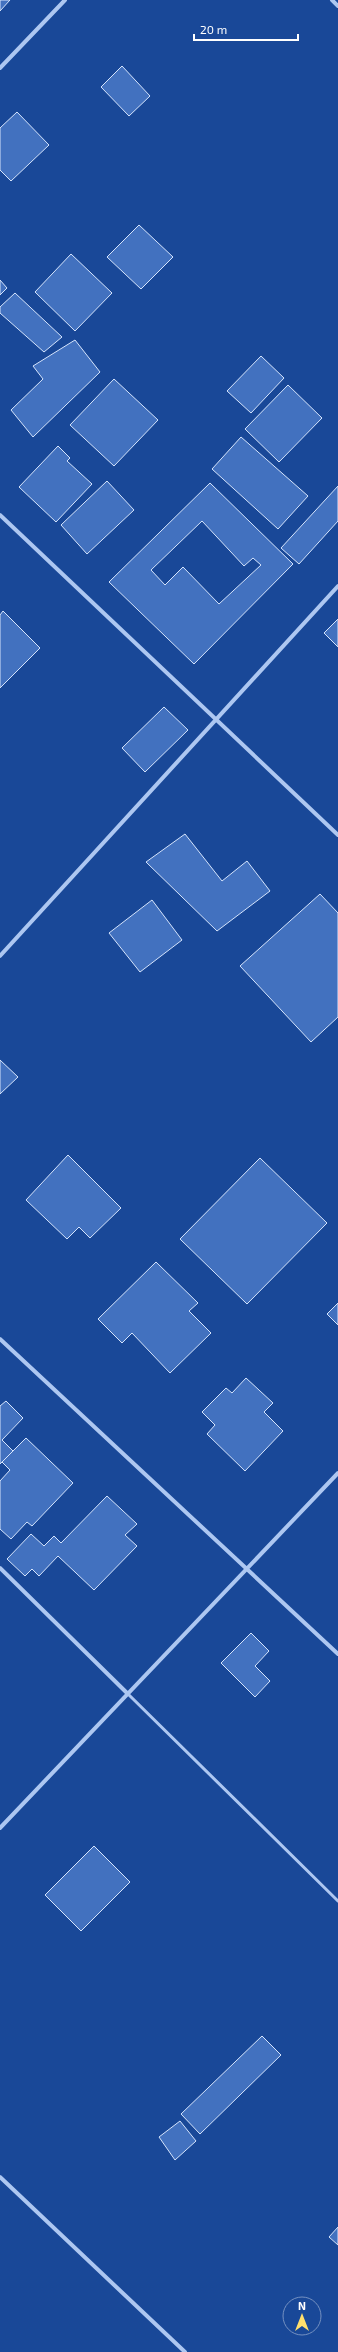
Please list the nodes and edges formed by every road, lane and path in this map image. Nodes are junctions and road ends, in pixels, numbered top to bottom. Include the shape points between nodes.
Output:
1 (65, 0) edge
2 (332, 0) edge
3 (338, 6) edge
4 (0, 68) edge
5 (0, 515) edge
6 (338, 586) edge
7 (216, 720) junction
8 (338, 835) edge
9 (0, 956) edge
10 (0, 1338) edge
11 (338, 1473) edge
12 (0, 1568) edge
13 (247, 1568) junction
14 (338, 1654) edge
15 (128, 1694) junction
16 (0, 1828) edge
17 (338, 1901) edge
18 (0, 2178) edge
19 (186, 2352) edge

1 - 4 street
2 - 3 street
5 - 7 street
6 - 7 street
7 - 8 street
7 - 9 street
10 - 13 street
11 - 13 street
12 - 15 street
13 - 14 street
13 - 15 street
15 - 16 street
15 - 17 lane
18 - 19 street

